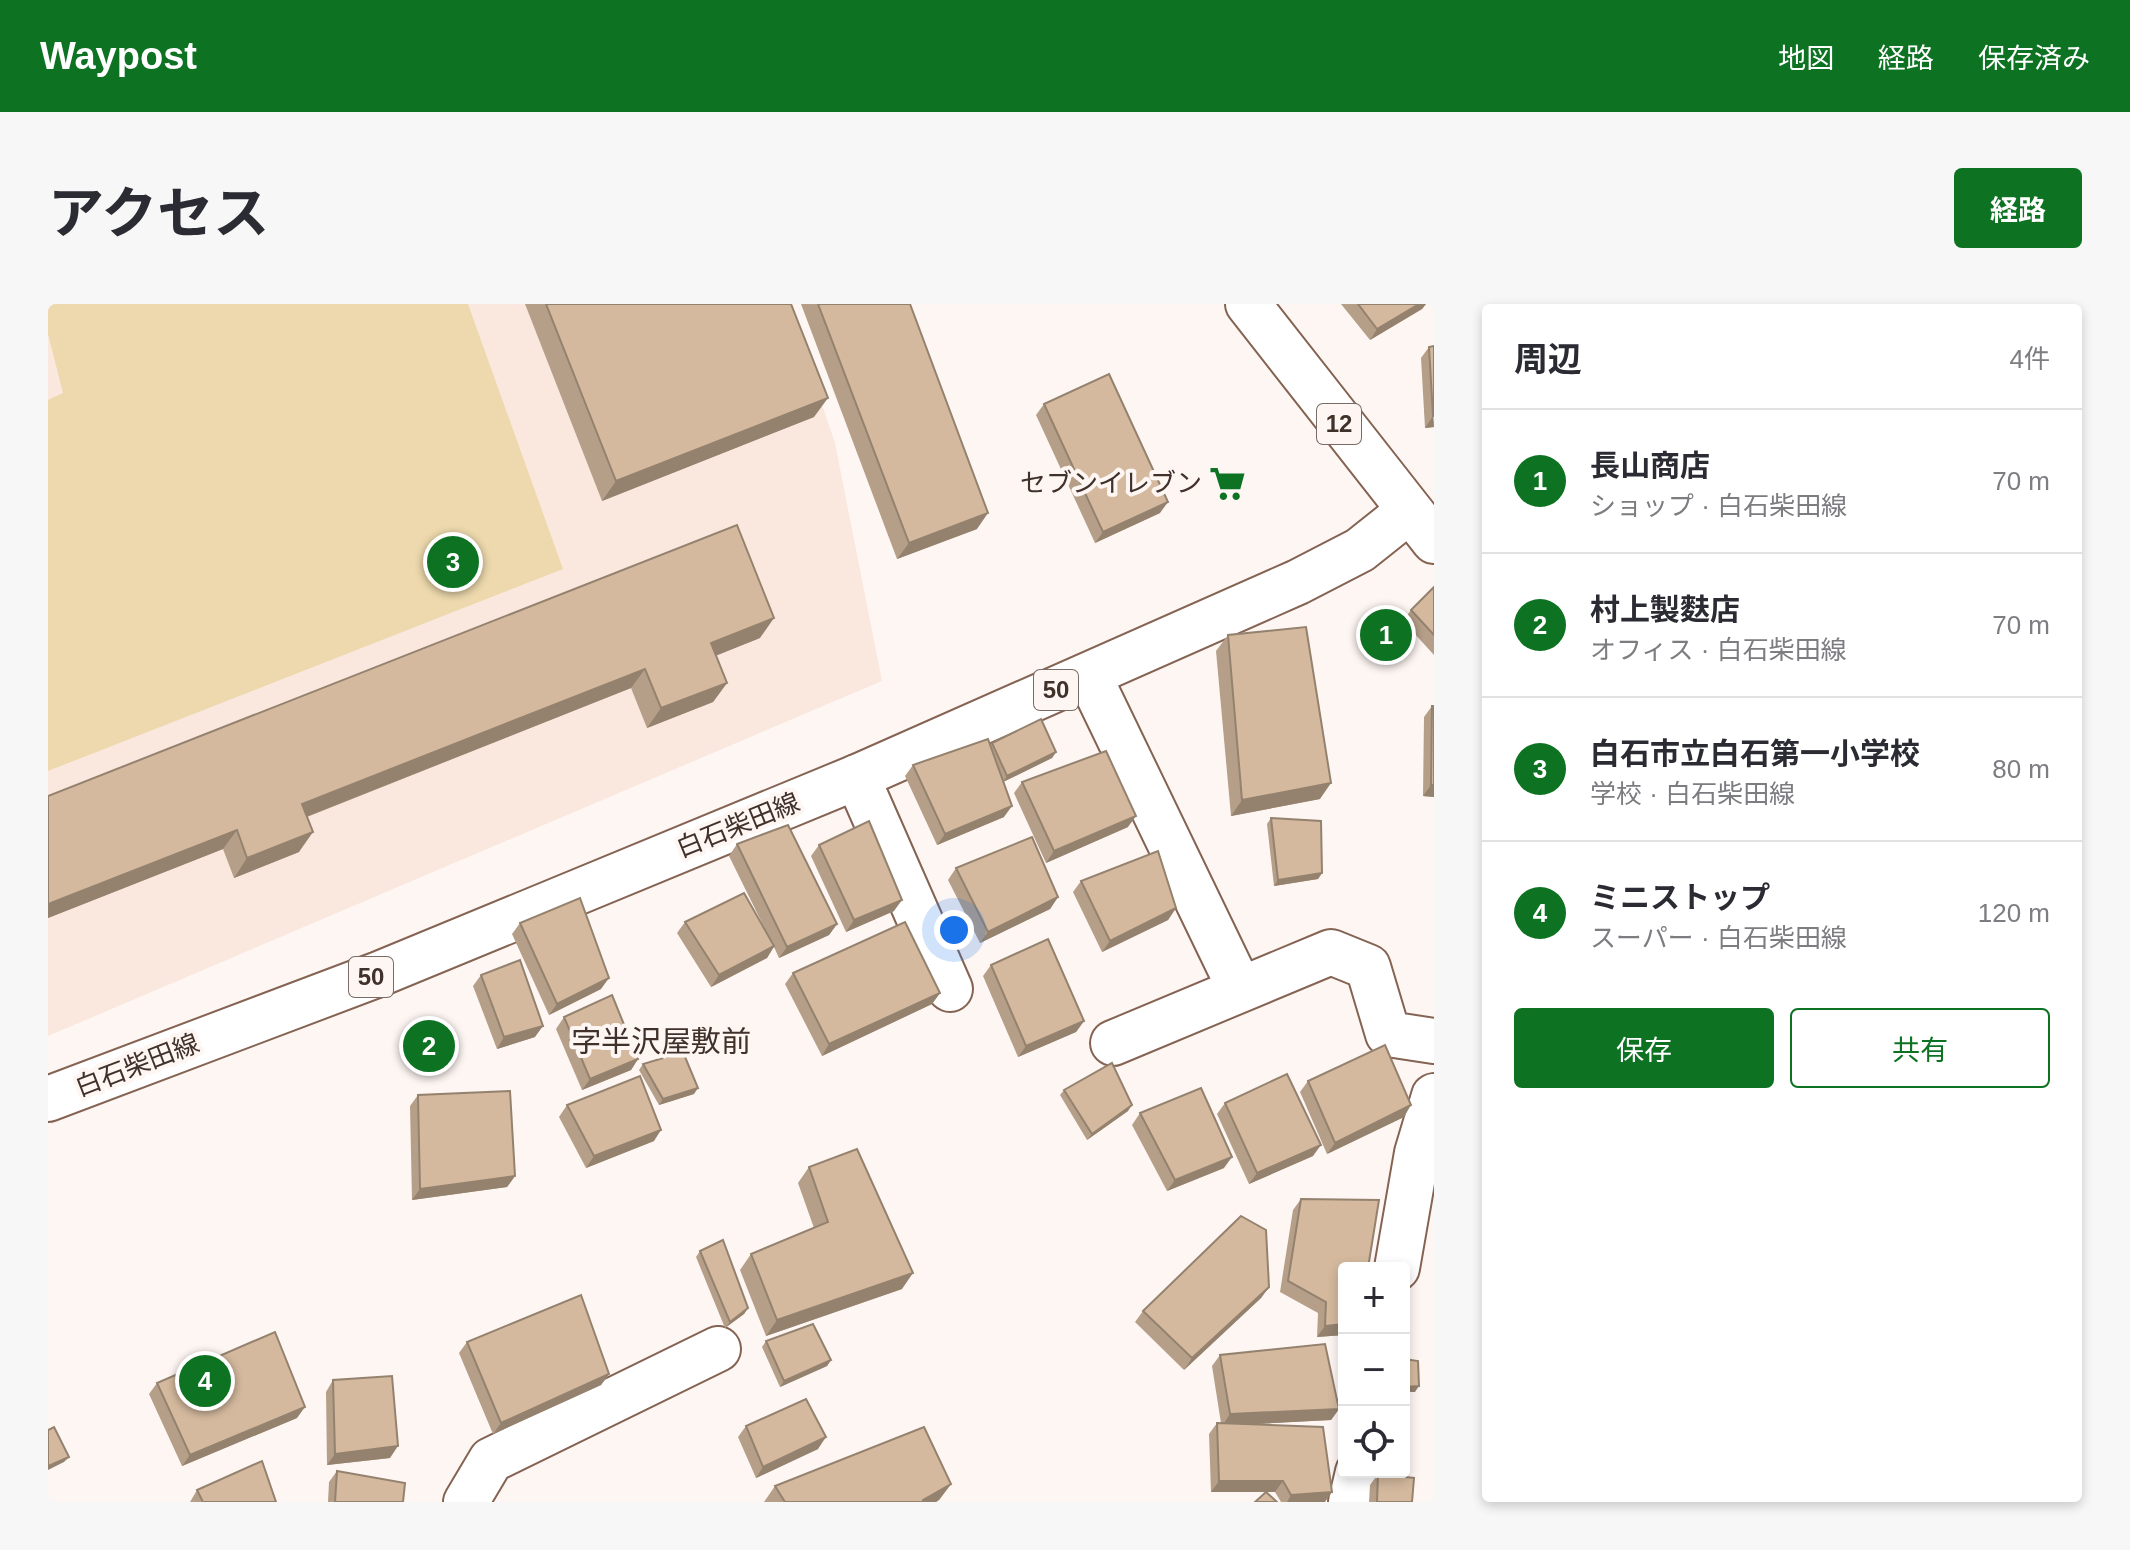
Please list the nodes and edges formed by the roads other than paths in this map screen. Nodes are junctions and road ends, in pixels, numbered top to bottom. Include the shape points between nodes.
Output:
1 (1248, 304) edge
2 (1421, 526) edge
3 (1089, 676) junction
4 (857, 777) junction
5 (950, 989) dead end
6 (1240, 989) junction
7 (1434, 1041) edge
8 (1113, 1043) dead end
9 (1434, 1096) edge
10 (48, 1099) edge
11 (1398, 1262) edge
12 (718, 1349) dead end
13 (1357, 1478) edge
14 (466, 1502) edge
15 (1351, 1502) edge

1 - 2 main road, 12
2 - 3 main road, 白石柴田線 / 50
3 - 4 main road, 白石柴田線 / 50
3 - 6 main road
4 - 5 main road
4 - 10 main road, 白石柴田線 / 50 via 379,974
6 - 7 main road via 1331,952 1368,967 1388,1034
6 - 8 main road
9 - 11 main road via 1417,1153
12 - 14 main road via 491,1460
13 - 15 main road

